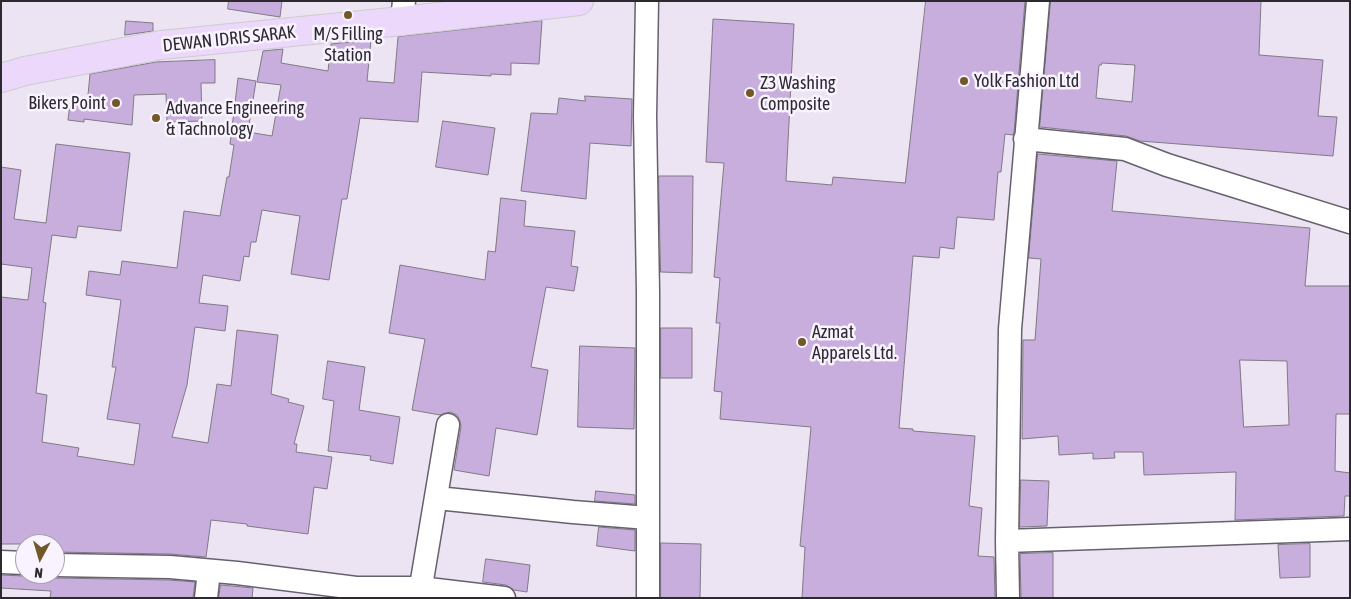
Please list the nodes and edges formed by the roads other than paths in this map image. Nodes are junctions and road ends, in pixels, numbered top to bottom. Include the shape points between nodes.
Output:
1 (579, 1) edge
2 (647, 1) edge
3 (1038, 1) edge
4 (403, 11) edge
5 (1, 78) edge
6 (1025, 139) junction
7 (1350, 222) edge
8 (448, 425) dead end
9 (437, 498) junction
10 (648, 518) junction
11 (1350, 529) edge
12 (1007, 541) junction
13 (1, 562) edge
14 (15, 563) edge
15 (65, 565) edge
16 (209, 571) junction
17 (420, 593) edge
18 (206, 598) edge
19 (504, 598) edge
20 (648, 598) edge
21 (1008, 598) edge

1 - 4 main road, DEWAN IDRIS SARAK
2 - 10 street
3 - 6 street
4 - 5 main road, DEWAN IDRIS SARAK via 161,45
6 - 7 street via 1125,149
6 - 12 street via 1010,329
8 - 9 street
9 - 10 street
9 - 17 street
10 - 20 street
11 - 12 street
12 - 21 street
13 - 14 street
15 - 16 street
16 - 17 street
16 - 18 street
17 - 19 street

